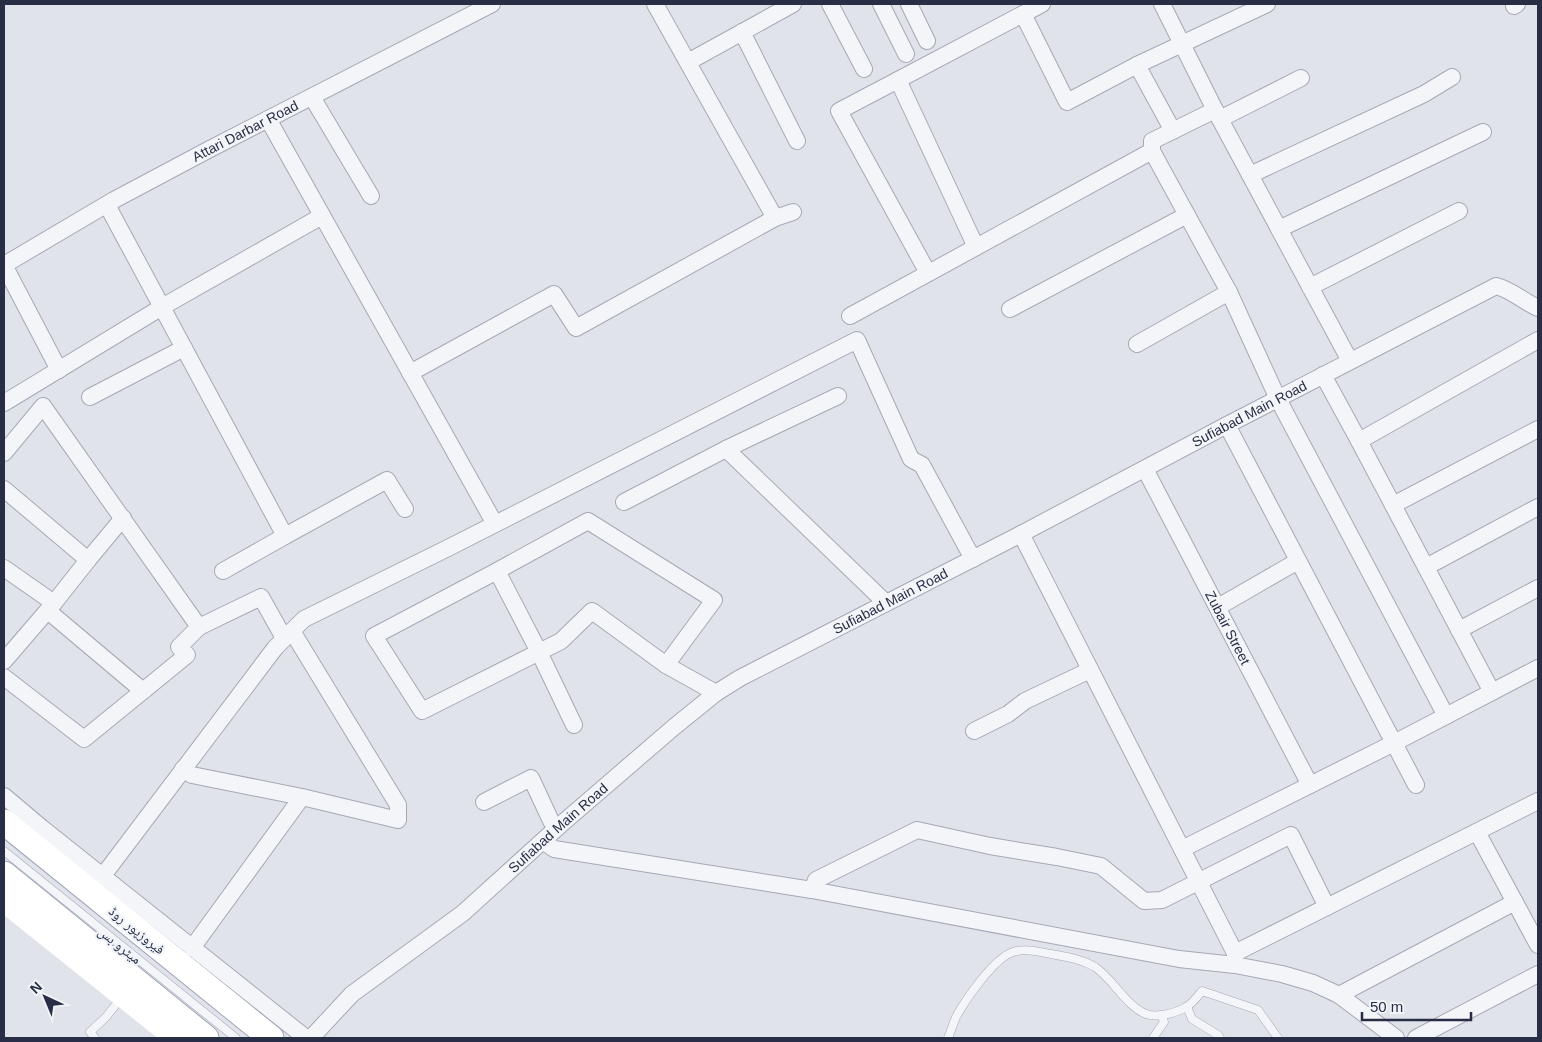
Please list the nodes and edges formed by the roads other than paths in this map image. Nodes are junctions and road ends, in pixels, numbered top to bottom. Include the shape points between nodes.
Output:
1 (492, 4) edge
2 (655, 4) edge
3 (793, 4) edge
4 (830, 4) edge
5 (881, 4) edge
6 (909, 4) edge
7 (1042, 4) edge
8 (1162, 4) edge
9 (1267, 4) edge
10 (1022, 14) junction
11 (742, 32) junction
12 (927, 41) dead end
13 (1183, 45) junction
14 (906, 54) dead end
15 (688, 62) junction
16 (1137, 65) junction
17 (864, 69) dead end
18 (1452, 77) dead end
19 (1301, 78) dead end
20 (898, 80) junction
21 (312, 97) junction
22 (1218, 114) junction
23 (268, 119) junction
24 (1173, 131) junction
25 (1483, 132) dead end
26 (797, 141) dead end
27 (1152, 150) junction
28 (1250, 175) junction
29 (371, 196) dead end
30 (107, 205) junction
31 (1459, 211) dead end
32 (793, 212) dead end
33 (1187, 214) junction
34 (322, 216) junction
35 (775, 218) junction
36 (1279, 229) junction
37 (976, 247) junction
38 (4, 265) edge
39 (928, 273) junction
40 (1310, 287) junction
41 (1229, 292) junction
42 (162, 307) junction
43 (1010, 308) dead end
44 (1538, 308) edge
45 (850, 316) dead end
46 (1538, 340) edge
47 (1137, 344) dead end
48 (184, 348) junction
49 (1350, 362) junction
50 (59, 370) junction
51 (410, 373) junction
52 (1324, 375) junction
53 (838, 396) dead end
54 (90, 397) dead end
55 (1278, 399) junction
56 (4, 403) edge
57 (1227, 426) junction
58 (1538, 429) edge
59 (1359, 441) junction
60 (726, 449) junction
61 (4, 453) edge
62 (1145, 469) junction
63 (4, 489) edge
64 (624, 502) dead end
65 (1393, 505) junction
66 (1538, 507) edge
67 (405, 509) dead end
68 (123, 518) junction
69 (495, 524) junction
70 (1021, 534) junction
71 (285, 536) junction
72 (973, 559) junction
73 (88, 560) junction
74 (1298, 561) junction
75 (1426, 567) junction
76 (4, 568) edge
77 (223, 571) dead end
78 (498, 571) junction
79 (1538, 588) edge
80 (886, 603) junction
81 (1218, 606) junction
82 (51, 607) junction
83 (199, 626) junction
84 (1459, 630) junction
85 (288, 635) junction
86 (539, 652) junction
87 (4, 661) edge
88 (666, 665) junction
89 (1538, 668) edge
90 (1090, 670) junction
91 (4, 677) edge
92 (144, 691) junction
93 (1492, 692) junction
94 (716, 693) junction
95 (1446, 716) junction
96 (574, 725) dead end
97 (974, 731) dead end
98 (1394, 743) junction
99 (183, 769) junction
100 (1310, 785) junction
101 (1416, 785) dead end
102 (4, 796) edge
103 (302, 798) junction
104 (1538, 801) edge
105 (484, 802) dead end
106 (4, 822) edge
107 (558, 828) junction
108 (1477, 832) junction
109 (544, 842) junction
110 (1182, 849) junction
111 (4, 851) edge
112 (4, 874) edge
113 (102, 877) junction
114 (1198, 881) junction
115 (812, 890) junction
116 (4, 901) edge
117 (1515, 902) junction
118 (1327, 908) junction
119 (1537, 940) edge
120 (192, 948) junction
121 (1235, 959) junction
122 (1538, 974) edge
123 (1340, 995) junction
124 (122, 997) junction
125 (1187, 1007) junction
126 (1162, 1016) junction
127 (180, 1034) edge
128 (95, 1038) edge
129 (236, 1038) edge
130 (271, 1038) edge
131 (306, 1038) edge
132 (311, 1038) edge
133 (949, 1038) edge
134 (1153, 1038) edge
135 (1220, 1038) edge
136 (1278, 1038) edge
137 (1396, 1038) edge
138 (1416, 1038) edge

1 - 21 street, Attari Darbar Road
2 - 15 street
3 - 11 street
4 - 17 street
5 - 14 street
6 - 12 street
7 - 10 street
8 - 13 street
9 - 13 street
10 - 16 street via 1067,102
10 - 20 street
11 - 15 street
11 - 26 street
13 - 16 street
13 - 22 street
15 - 35 street
16 - 24 street
18 - 28 street via 1424,94
19 - 22 street
20 - 37 street
20 - 39 street via 839,112
21 - 23 street, Attari Darbar Road
21 - 29 street
22 - 24 street
22 - 28 street
23 - 30 street, Attari Darbar Road
23 - 34 street
24 - 27 street via 1152,141
25 - 36 street
27 - 33 street
27 - 37 street
28 - 36 street
30 - 38 street, Attari Darbar Road
30 - 42 street
31 - 40 street
32 - 35 street
33 - 41 street
33 - 43 street
34 - 42 street
34 - 51 street
35 - 51 street via 576,328 554,294
36 - 40 street
37 - 39 street
38 - 50 street
39 - 45 street
40 - 49 street
41 - 47 street
41 - 55 street
42 - 48 street
42 - 50 street
44 - 49 street, Sufiabad Main Road via 1496,286
46 - 59 street
48 - 54 street
48 - 71 street
49 - 52 street, Sufiabad Main Road
50 - 56 street
51 - 69 street
52 - 55 street, Sufiabad Main Road
52 - 59 street
53 - 60 street
55 - 57 street, Sufiabad Main Road
55 - 95 street
57 - 62 street, Sufiabad Main Road
57 - 74 street
58 - 65 street
59 - 65 street
60 - 64 street
60 - 80 street
61 - 68 street via 43,406
62 - 70 street, Sufiabad Main Road
62 - 81 street, Zubair Street
63 - 73 street
65 - 75 street
66 - 75 street
67 - 71 street via 387,480
68 - 73 street
68 - 83 street
69 - 72 street via 857,340 911,459 922,465
69 - 85 street via 304,619
70 - 72 street, Sufiabad Main Road
70 - 90 street
71 - 77 street
72 - 80 street, Sufiabad Main Road
73 - 82 street
74 - 81 street
74 - 98 street
75 - 84 street
76 - 82 street
78 - 86 street
78 - 86 street via 374,636 422,711
78 - 88 street via 588,521 714,600
79 - 84 street
80 - 94 street, Sufiabad Main Road
81 - 100 street, Zubair Street
82 - 87 street
82 - 92 street
83 - 85 street via 261,597
83 - 92 street via 180,647 187,655
84 - 93 street
85 - 99 street via 274,648
85 - 103 street via 398,805 398,820
86 - 88 street via 561,641 592,611
86 - 96 street
88 - 94 street
89 - 93 street
90 - 97 street via 1025,701 1008,714
90 - 110 street
91 - 92 street via 84,739
93 - 95 street
94 - 107 street, Sufiabad Main Road
95 - 98 street
98 - 100 street
98 - 101 street
99 - 103 street via 192,775
99 - 113 street
100 - 110 street
102 - 113 street
103 - 120 street
104 - 108 street
105 - 107 street via 531,778 551,821
106 - 130 main road, فیروزپور روڈ
107 - 109 street, Sufiabad Main Road
108 - 117 street
108 - 118 street
109 - 115 street via 554,849
109 - 132 street, Sufiabad Main Road via 463,913 352,994
110 - 114 street
111 - 129 lane, میٹرو بس
112 - 127 main road
113 - 120 street
114 - 115 street via 1162,900 1144,901 1101,866 916,830 816,880
114 - 118 street via 1291,835
114 - 121 street
115 - 121 street via 1179,958
116 - 124 street
117 - 119 street
117 - 123 street
118 - 121 street
120 - 131 street
121 - 123 street via 1313,983
122 - 138 street
123 - 137 street
124 - 127 street
124 - 128 lane via 90,1032
125 - 126 lane
125 - 135 lane via 1192,1018
125 - 136 lane via 1202,991 1258,1010
126 - 133 lane via 1146,1014 1132,1005 1095,967 1076,958 1014,951 994,964 956,1018
126 - 134 lane via 1164,1022

